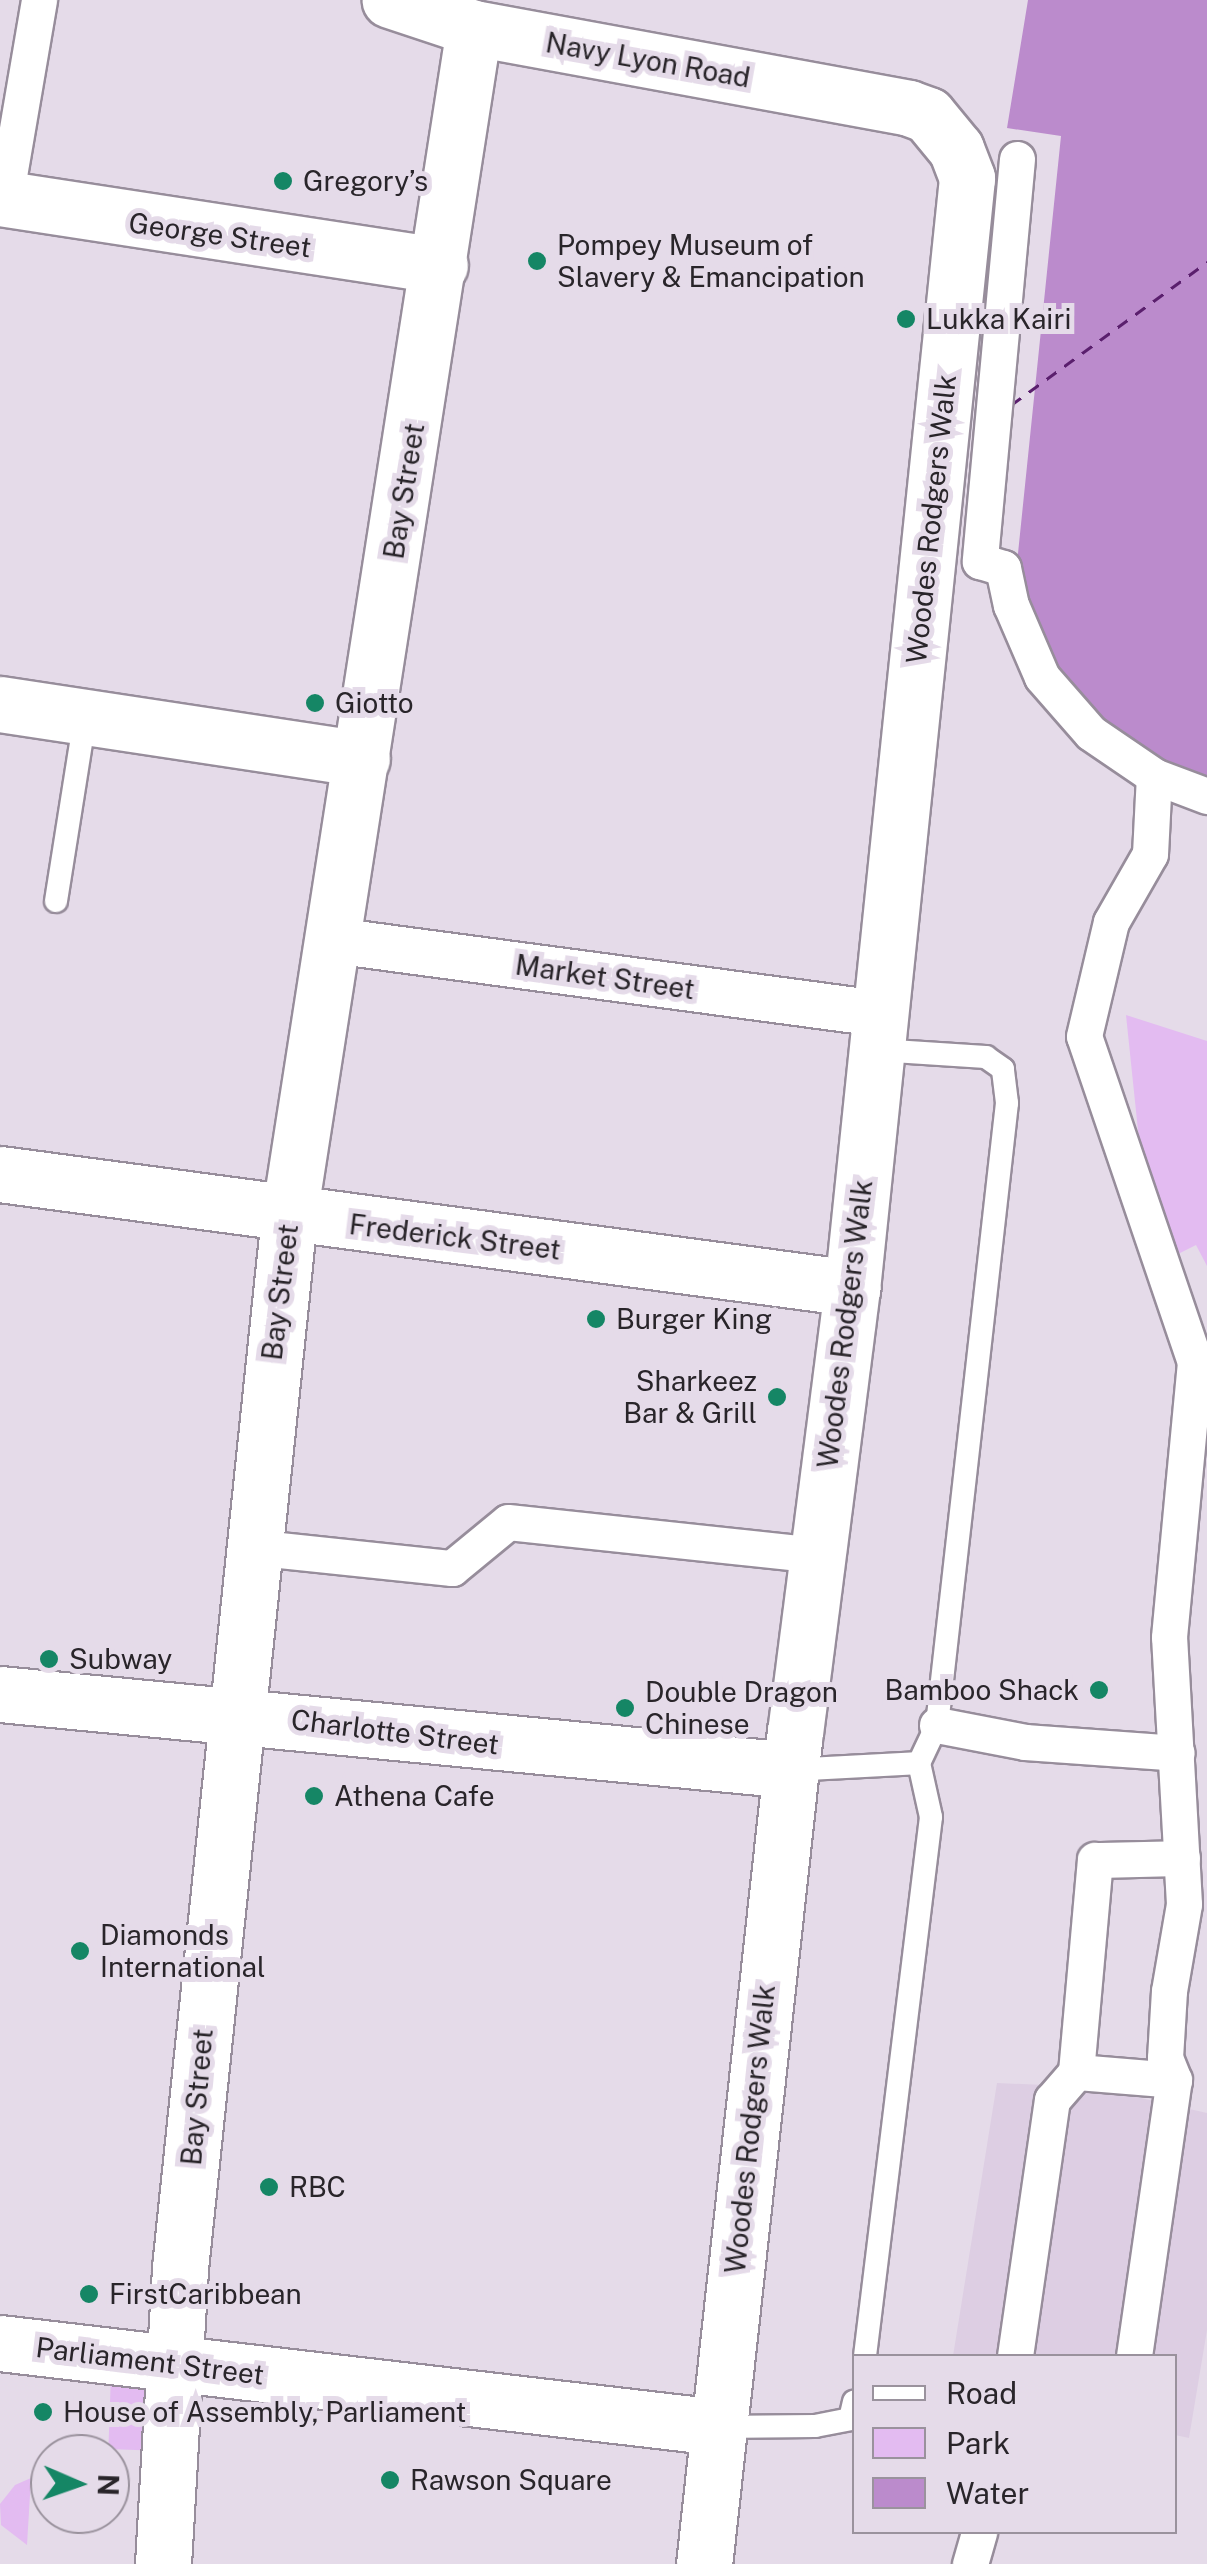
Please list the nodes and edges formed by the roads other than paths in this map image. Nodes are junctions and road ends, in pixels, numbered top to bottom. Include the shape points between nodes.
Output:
1 (39, 0) edge
2 (390, 0) edge
3 (474, 28) junction
4 (910, 108) joint
5 (1017, 159) dead end
6 (2, 209) edge
7 (440, 266) junction
8 (0, 704) edge
9 (85, 716) junction
10 (362, 759) junction
11 (1154, 776) junction
12 (1207, 796) edge
13 (56, 902) dead end
14 (333, 940) junction
15 (876, 1032) junction
16 (0, 1174) edge
17 (288, 1216) junction
18 (852, 1288) junction
19 (252, 1547) junction
20 (816, 1555) junction
21 (0, 1694) edge
22 (233, 1713) junction
23 (937, 1725) junction
24 (1177, 1752) junction
25 (919, 1762) junction
26 (790, 1770) junction
27 (1182, 1858) junction
28 (1076, 2072) junction
29 (1174, 2080) junction
30 (0, 2343) edge
31 (865, 2354) edge
32 (1015, 2354) edge
33 (1134, 2354) edge
34 (172, 2363) junction
35 (852, 2410) edge
36 (717, 2427) junction
37 (978, 2534) edge
38 (163, 2564) edge
39 (704, 2564) edge
40 (970, 2564) edge

1 - 6 street
2 - 3 main road, Navy Lyon Road
3 - 4 main road, Navy Lyon Road
3 - 7 main road, Bay Street
4 - 15 main road, Woodes Rodgers Walk via 928,115 956,150 966,178
5 - 11 street via 980,561 1003,568 1024,641 1064,706
6 - 7 main road, George Street
7 - 10 main road, Bay Street
8 - 9 main road
9 - 10 main road
9 - 13 lane
10 - 14 main road, Bay Street
11 - 12 street
11 - 24 street via 1150,854 1110,922 1084,1036 1195,1362 1169,1637
14 - 15 street, Market Street
14 - 17 main road, Bay Street
15 - 18 main road, Woodes Rodgers Walk
15 - 23 lane via 986,1057 1004,1068
16 - 17 main road, Frederick Street
17 - 18 main road, Frederick Street
17 - 19 main road, Bay Street
18 - 20 main road, Woodes Rodgers Walk
19 - 20 street via 452,1568 508,1522
19 - 22 main road, Bay Street
20 - 26 main road, Woodes Rodgers Walk
21 - 22 main road, Charlotte Street
22 - 26 main road, Charlotte Street
22 - 34 main road, Bay Street
23 - 24 street via 1025,1742
23 - 25 lane
24 - 27 street
25 - 26 lane
25 - 31 lane via 932,1817
26 - 36 main road, Woodes Rodgers Walk
27 - 28 street via 1095,1860
27 - 29 street via 1184,1904 1165,2058
28 - 29 street
28 - 32 street via 1052,2100
29 - 33 street
30 - 34 main road, Parliament Street
34 - 36 main road, Parliament Street
34 - 38 main road, Bay Street
35 - 36 lane via 850,2418 815,2426
36 - 39 main road, Woodes Rodgers Walk
37 - 40 street

